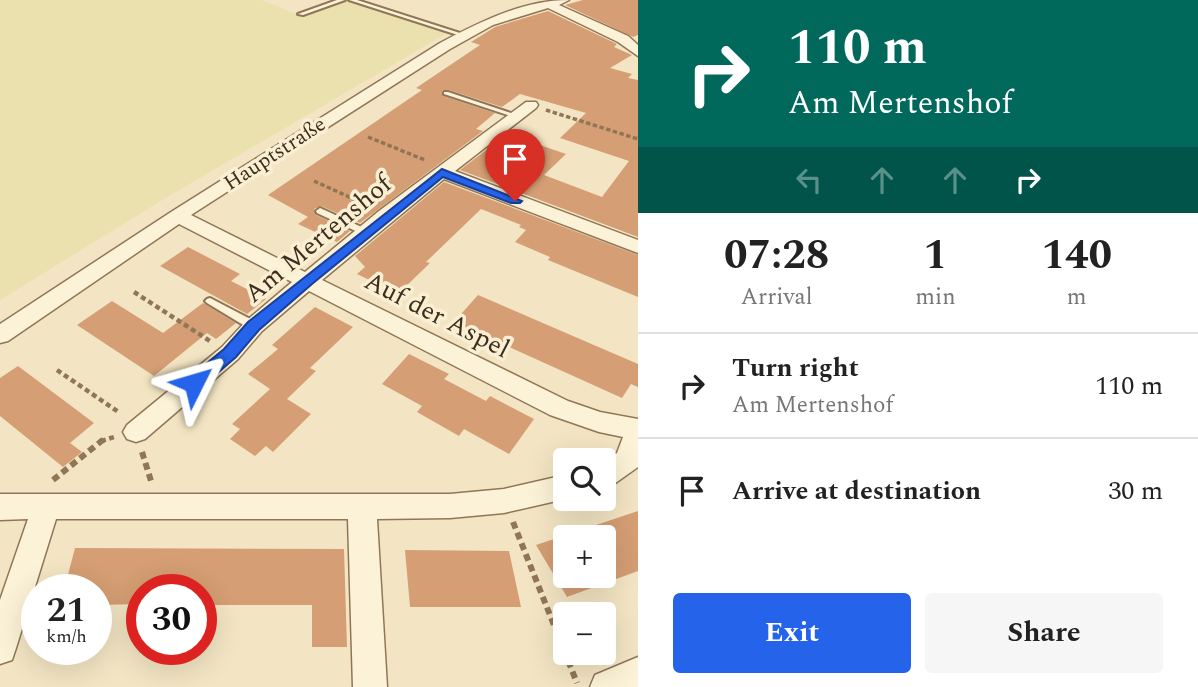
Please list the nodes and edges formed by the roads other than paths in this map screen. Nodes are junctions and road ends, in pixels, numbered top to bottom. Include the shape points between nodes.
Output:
1 (342, 0) edge
2 (352, 0) edge
3 (563, 0) edge
4 (548, 4) junction
5 (301, 14) dead end
6 (457, 42) junction
7 (638, 52) edge
8 (446, 93) dead end
9 (524, 110) joint
10 (444, 170) junction
11 (320, 211) dead end
12 (178, 216) junction
13 (365, 232) junction
14 (638, 247) edge
15 (307, 281) junction
16 (210, 301) dead end
17 (254, 326) junction
18 (0, 335) edge
19 (139, 430) road end
20 (638, 430) edge
21 (633, 467) edge
22 (616, 472) edge
23 (553, 489) edge
24 (362, 506) junction
25 (0, 507) edge
26 (38, 507) junction
27 (0, 648) edge
28 (638, 674) edge
29 (370, 687) edge
30 (607, 687) edge

1 - 5 lane
2 - 6 lane
3 - 4 street, Hauptstraße
4 - 6 street, Hauptstraße via 489,22
4 - 7 street via 623,39
6 - 12 street, Hauptstraße
8 - 9 lane
9 - 10 street, Am Mertenshof
10 - 13 street, Am Mertenshof
10 - 14 street
11 - 13 lane
12 - 15 street, Auf der Aspel
12 - 18 street, Hauptstraße
13 - 15 street, Am Mertenshof
15 - 17 street, Am Mertenshof
15 - 20 street, Auf der Aspel via 559,408
16 - 17 lane
17 - 19 street, Am Mertenshof via 230,353
20 - 21 street
21 - 22 street
23 - 24 street via 504,501 450,506
24 - 26 street
24 - 29 street
25 - 26 street
26 - 27 street
28 - 30 street

